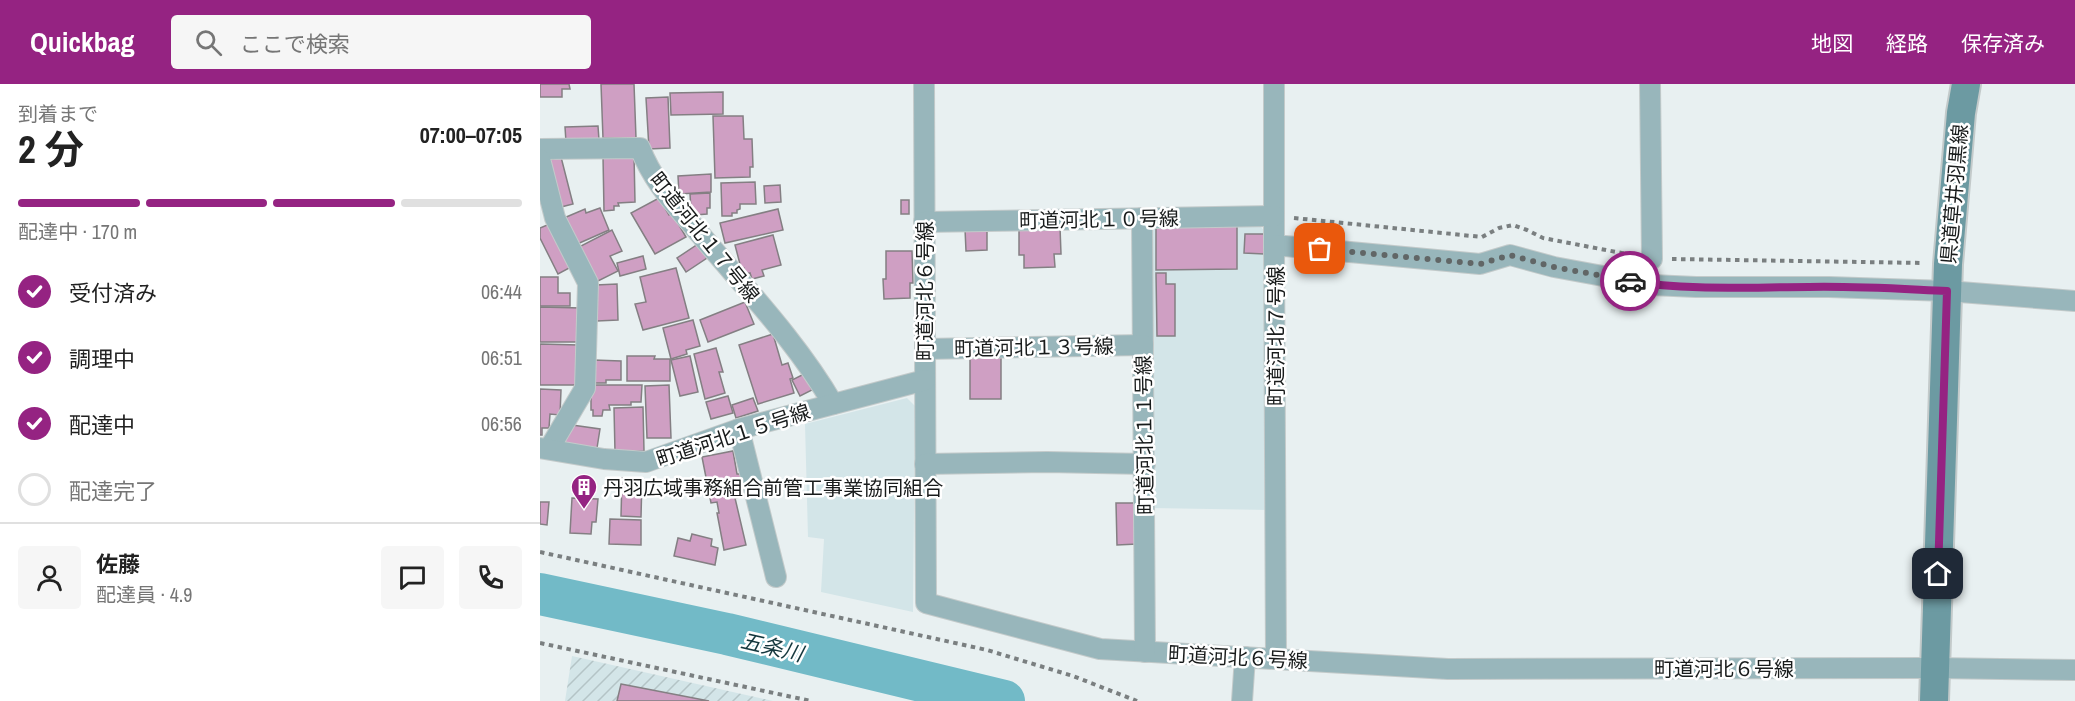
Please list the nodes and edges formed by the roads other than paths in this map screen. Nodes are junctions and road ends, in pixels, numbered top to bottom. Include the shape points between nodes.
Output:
1 (924, 84) edge
2 (1274, 84) edge
3 (1650, 84) edge
4 (1965, 84) edge
5 (540, 149) edge
6 (540, 159) edge
7 (1274, 216) junction
8 (1142, 218) junction
9 (924, 222) junction
10 (1274, 245) junction
11 (1652, 259) road end
12 (1947, 277) junction
13 (2075, 301) edge
14 (1143, 345) junction
15 (925, 349) junction
16 (925, 380) junction
17 (833, 404) junction
18 (739, 429) junction
19 (544, 448) edge
20 (925, 464) junction
21 (1145, 464) junction
22 (776, 577) dead end
23 (1145, 652) junction
24 (1245, 657) junction
25 (1276, 659) junction
26 (1935, 668) junction
27 (2075, 670) edge
28 (1242, 701) edge
29 (1934, 701) edge

1 - 9 street, 町道河北６号線
2 - 7 street
3 - 11 street
4 - 12 main road, 県道草井羽黒線
5 - 17 street, 町道河北１７号線 via 640,148 660,188 771,318
6 - 19 street via 555,218 588,283 585,388
7 - 8 street, 町道河北１０号線
7 - 10 street
8 - 9 street, 町道河北１０号線
8 - 14 street, 町道河北１１号線
9 - 15 street, 町道河北６号線
10 - 12 street, 町道河北７号線 via 1480,264 1510,255 1652,285 1828,287
10 - 25 street, 町道河北７号線
12 - 13 street, 町道河北７号線
12 - 26 main road, 県道草井羽黒線
14 - 15 street, 町道河北１３号線
14 - 21 street, 町道河北１１号線
15 - 16 street, 町道河北６号線
16 - 17 street, 町道河北１５号線
16 - 20 street, 町道河北６号線
17 - 18 street, 町道河北１５号線
18 - 19 street, 町道河北１５号線 via 646,462
18 - 22 street
20 - 21 street
20 - 23 street, 町道河北６号線 via 926,603 1100,649
21 - 23 street, 町道河北１１号線
23 - 24 street, 町道河北６号線
24 - 25 street, 町道河北６号線
24 - 28 street
25 - 26 street, 町道河北６号線 via 1449,669
26 - 27 street, 町道河北６号線
26 - 29 main road, 県道草井羽黒線

